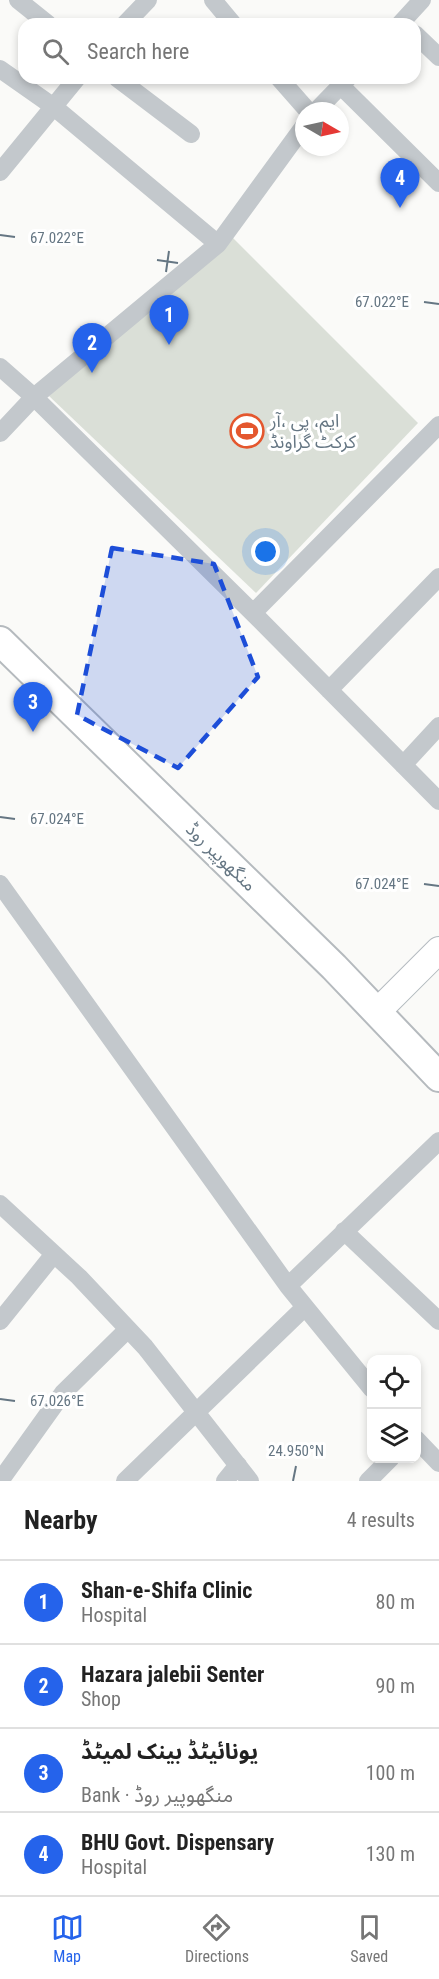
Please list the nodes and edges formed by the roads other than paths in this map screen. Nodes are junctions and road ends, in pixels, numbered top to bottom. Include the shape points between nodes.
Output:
1 (18, 0) edge
2 (148, 0) edge
3 (213, 0) edge
4 (40, 18) edge
5 (131, 18) edge
6 (228, 18) edge
7 (421, 33) edge
8 (439, 57) edge
9 (0, 69) edge
10 (18, 82) edge
11 (21, 84) edge
12 (72, 84) edge
13 (125, 84) edge
14 (284, 84) edge
15 (342, 84) edge
16 (346, 84) edge
17 (300, 102) edge
18 (325, 102) edge
19 (54, 107) junction
20 (191, 134) dead end
21 (295, 138) edge
22 (0, 171) edge
23 (439, 183) edge
24 (219, 244) junction
25 (0, 367) edge
26 (34, 397) junction
27 (439, 425) edge
28 (0, 433) edge
29 (439, 577) edge
30 (253, 613) junction
31 (0, 641) edge
32 (329, 690) junction
33 (439, 726) edge
34 (403, 765) junction
35 (439, 801) edge
36 (0, 884) edge
37 (439, 951) edge
38 (377, 1011) junction
39 (439, 1077) edge
40 (439, 1141) edge
41 (0, 1204) edge
42 (344, 1231) junction
43 (54, 1254) junction
44 (288, 1286) junction
45 (305, 1306) junction
46 (0, 1321) edge
47 (439, 1321) edge
48 (128, 1329) junction
49 (367, 1383) edge
50 (195, 1413) junction
51 (421, 1443) edge
52 (386, 1463) edge
53 (439, 1463) edge
54 (238, 1465) junction
55 (0, 1481) edge
56 (125, 1481) edge
57 (225, 1481) edge
58 (250, 1481) edge
59 (368, 1481) edge

1 - 4 street
2 - 5 street
3 - 6 street
7 - 8 street
9 - 10 street
11 - 19 street
12 - 19 street
13 - 20 street
14 - 17 street
15 - 18 street
16 - 23 street
19 - 22 street
19 - 24 street
21 - 24 street
24 - 26 street
25 - 26 street
26 - 28 street
26 - 30 street
27 - 30 street
29 - 32 street
30 - 32 street
31 - 38 main road, منگھوپیر روڈ
32 - 34 street
33 - 34 street
34 - 35 street
36 - 44 street
37 - 38 street
38 - 39 main road, منگھوپیر روڈ
40 - 42 street
41 - 43 street
42 - 44 street
42 - 47 street
43 - 46 street
43 - 48 street
44 - 45 street
45 - 49 street
45 - 50 street
48 - 50 street
48 - 55 street via 63,1393
50 - 54 street
50 - 56 street
51 - 53 street
52 - 59 street
54 - 57 street
54 - 58 street

